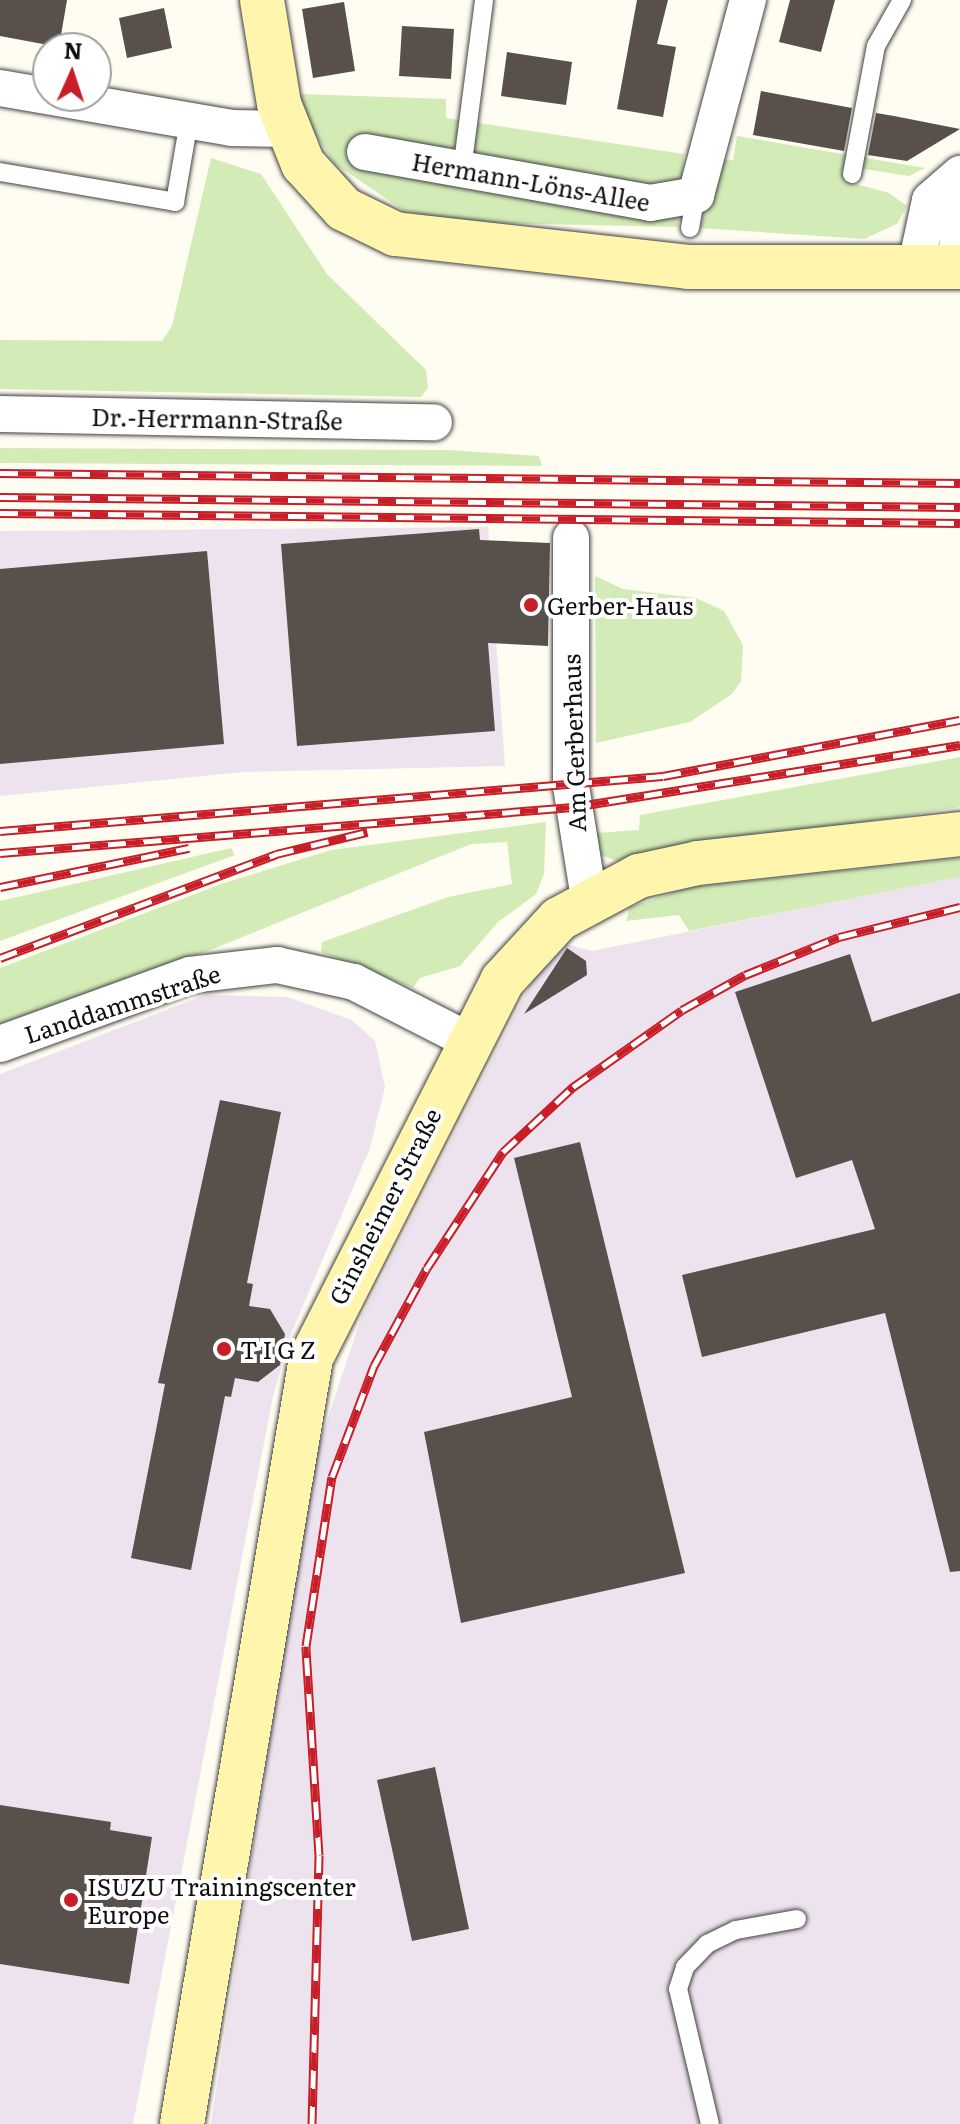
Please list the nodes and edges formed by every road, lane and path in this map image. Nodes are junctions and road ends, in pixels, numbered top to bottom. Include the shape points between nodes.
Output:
1 (262, 0) edge
2 (484, 0) edge
3 (748, 0) edge
4 (902, 0) edge
5 (0, 88) edge
6 (189, 121) junction
7 (286, 129) junction
8 (365, 152) dead end
9 (462, 170) junction
10 (0, 172) edge
11 (852, 174) dead end
12 (960, 174) edge
13 (960, 198) edge
14 (944, 266) edge
15 (0, 414) edge
16 (434, 422) dead end
17 (571, 538) dead end
18 (960, 834) edge
19 (589, 899) junction
20 (468, 1040) junction
21 (0, 1044) edge
22 (797, 1919) dead end
23 (182, 2124) edge
24 (710, 2124) edge

1 - 7 main road
2 - 9 lane
3 - 9 street, Hermann-Löns-Allee via 693,212
4 - 11 lane via 876,46
5 - 6 street
6 - 7 street
6 - 10 lane via 175,202
7 - 14 main road via 322,190 365,222 432,240 688,267
8 - 9 street, Hermann-Löns-Allee
12 - 14 street via 930,200
13 - 14 street
15 - 16 street, Dr.-Herrmann-Straße
17 - 19 street, Am Gerberhaus via 571,786
18 - 19 main road, Ginsheimer Straße via 698,863 639,876
19 - 20 main road, Ginsheimer Straße via 516,960
20 - 21 street, Landdammstraße via 354,982 277,965 190,975
20 - 23 main road, Ginsheimer Straße via 325,1323 301,1393
22 - 24 lane via 736,1930 707,1944 685,1967 678,1989

